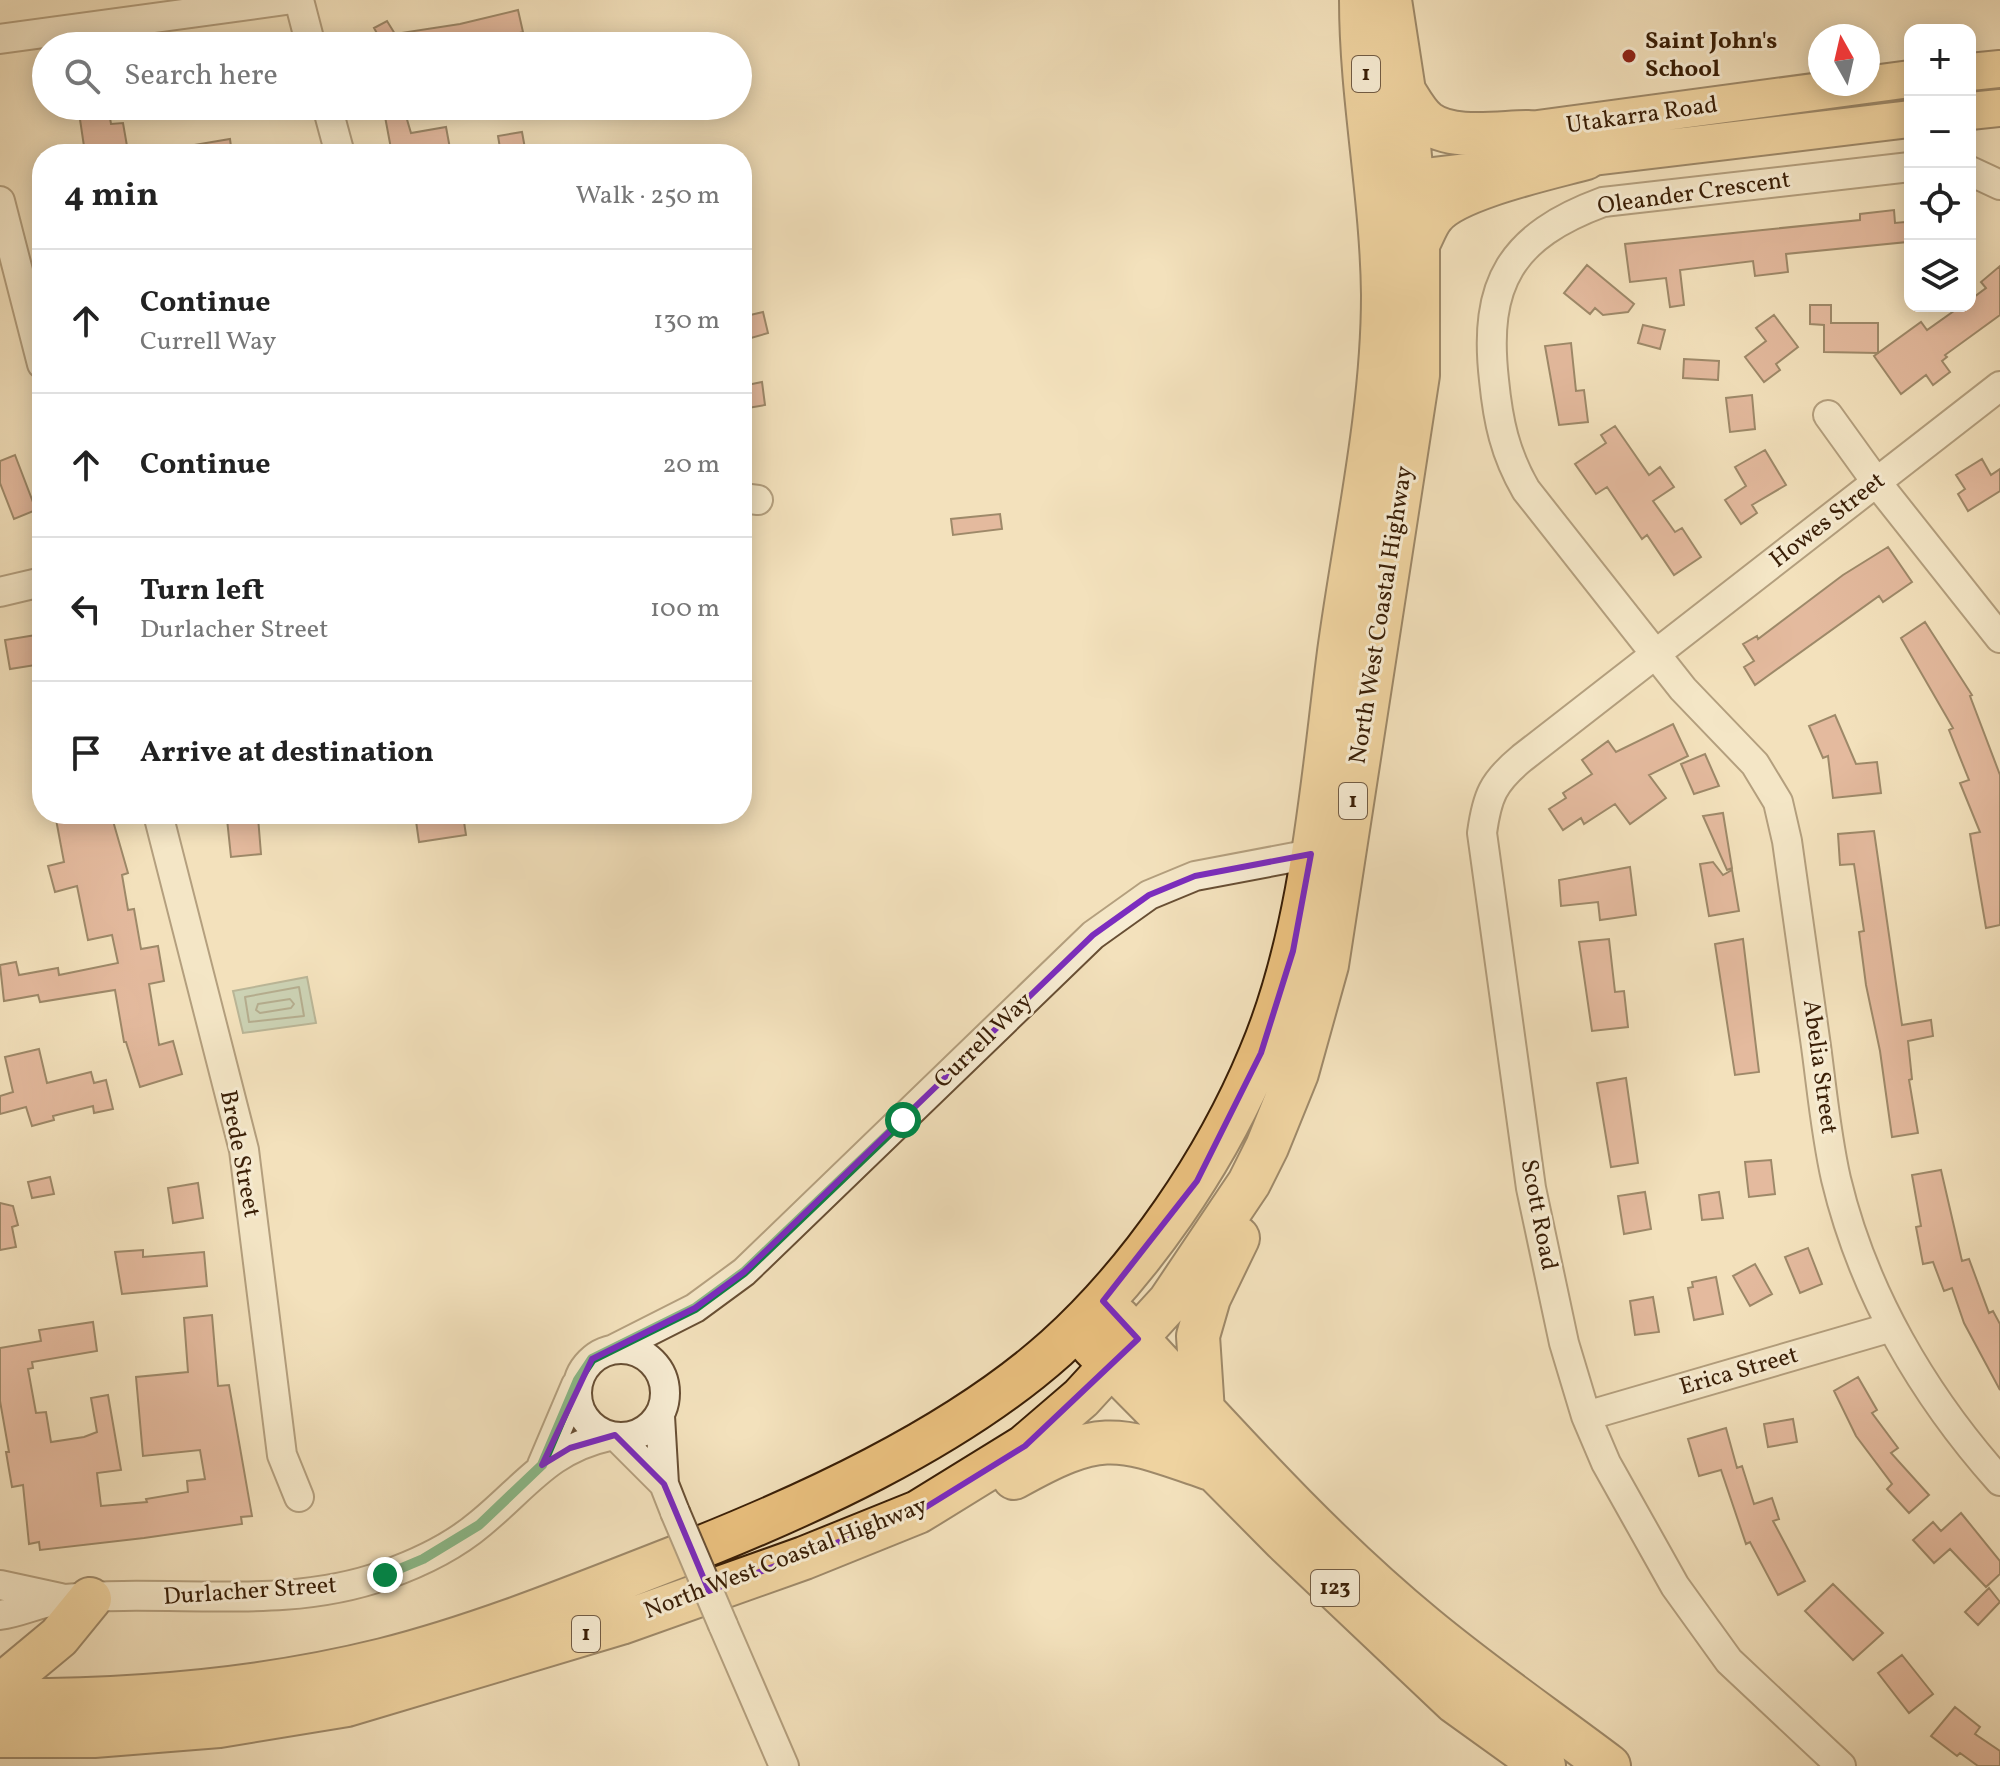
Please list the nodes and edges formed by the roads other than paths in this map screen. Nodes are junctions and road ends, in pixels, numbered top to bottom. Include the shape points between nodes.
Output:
1 (286, 0) edge
2 (299, 0) edge
3 (1361, 0) edge
4 (1390, 0) edge
5 (51, 32) edge
6 (307, 32) edge
7 (32, 35) edge
8 (0, 39) edge
9 (2000, 69) edge
10 (1976, 71) edge
11 (1904, 80) edge
12 (1404, 91) junction
13 (2000, 108) edge
14 (1976, 110) edge
15 (331, 120) edge
16 (1904, 120) edge
17 (1529, 132) junction
18 (337, 144) edge
19 (1586, 158) junction
20 (1394, 162) junction
21 (1904, 168) edge
22 (1976, 174) edge
23 (2000, 185) edge
24 (0, 201) edge
25 (1418, 244) junction
26 (32, 325) edge
27 (2000, 386) edge
28 (1828, 415) dead end
29 (1877, 483) junction
30 (32, 584) edge
31 (0, 592) edge
32 (2000, 638) edge
33 (1655, 654) junction
34 (161, 824) edge
35 (1311, 854) junction
36 (1249, 1183) junction
37 (1089, 1315) junction
38 (1892, 1327) junction
39 (614, 1349) junction
40 (1125, 1352) junction
41 (578, 1380) junction
42 (1203, 1412) junction
43 (660, 1416) junction
44 (1586, 1416) junction
45 (613, 1437) junction
46 (542, 1465) junction
47 (1216, 1471) junction
48 (2000, 1481) edge
49 (664, 1484) junction
50 (299, 1497) dead end
51 (918, 1512) junction
52 (0, 1585) edge
53 (77, 1599) junction
54 (0, 1615) edge
55 (0, 1686) edge
56 (0, 1700) edge
57 (0, 1736) edge
58 (784, 1766) edge
59 (1544, 1766) edge
60 (1609, 1766) edge
61 (1841, 1766) edge

1 - 5 street
2 - 6 street
3 - 20 highway, North West Coastal Highway / 1
4 - 12 highway, North West Coastal Highway / 1
7 - 8 street
9 - 10 main road
11 - 17 main road, Utakarra Road
12 - 17 highway via 1434,126 1457,132
12 - 20 highway, North West Coastal Highway / 1
13 - 14 main road
15 - 18 street
16 - 19 main road, Utakarra Road
17 - 20 main road, Utakarra Road
19 - 20 main road, Utakarra Road
19 - 25 highway via 1459,198 1433,215
20 - 25 highway, North West Coastal Highway / 1
20 - 35 highway, North West Coastal Highway / 1 via 1377,388
21 - 33 street, Oleander Crescent via 1603,202 1563,217 1530,241 1508,271 1493,303 1489,341 1500,431 1512,465
22 - 23 street
24 - 26 street
25 - 36 highway, North West Coastal Highway / 1 via 1418,375 1327,965 1297,1073
27 - 29 street, Howes Street
28 - 29 street
29 - 32 street
29 - 33 street, Howes Street
30 - 31 street
33 - 38 street, Abelia Street via 1755,764 1778,802 1836,1180
33 - 44 street, Scott Road via 1505,772 1486,798 1482,833 1531,1188 1564,1343
34 - 50 street, Brede Street via 244,1150 282,1455
35 - 37 highway, North West Coastal Highway / 1 via 1293,951 1261,1053 1197,1181
35 - 39 street, Currell Way via 1195,876 1149,895 1093,935 744,1272 695,1308
36 - 40 highway, North West Coastal Highway / 1 via 1169,1302
36 - 42 highway via 1248,1213 1209,1298 1198,1336
37 - 40 highway, 123
37 - 56 highway, North West Coastal Highway / 1 via 1051,1353 975,1408 875,1467 757,1526 539,1610 383,1660 252,1684 105,1700
38 - 44 street, Erica Street
38 - 48 street, Abelia Street via 1923,1384
39 - 41 street via 592,1359
39 - 43 street via 639,1352 658,1368 666,1392
40 - 42 highway, 123
40 - 47 highway, 123
40 - 51 highway, North West Coastal Highway / 1 via 1025,1446
41 - 45 street via 583,1417
41 - 46 street, Durlacher Street
42 - 60 highway, 123 via 1424,1627
43 - 45 street via 641,1433
43 - 49 street
44 - 61 street, Scott Road via 1606,1463 1675,1586 1729,1661
45 - 46 street, Durlacher Street via 570,1448
45 - 49 street
46 - 53 street, Durlacher Street via 456,1541 349,1586 278,1595
47 - 51 highway via 1130,1442 1101,1441 1061,1452 986,1494
47 - 59 highway, 123 via 1455,1702
49 - 58 street, bridge
51 - 57 highway, North West Coastal Highway / 1 via 621,1623 347,1705 219,1726 94,1736
52 - 53 street, Durlacher Street
53 - 54 street, Durlacher Street
53 - 55 highway via 59,1637

